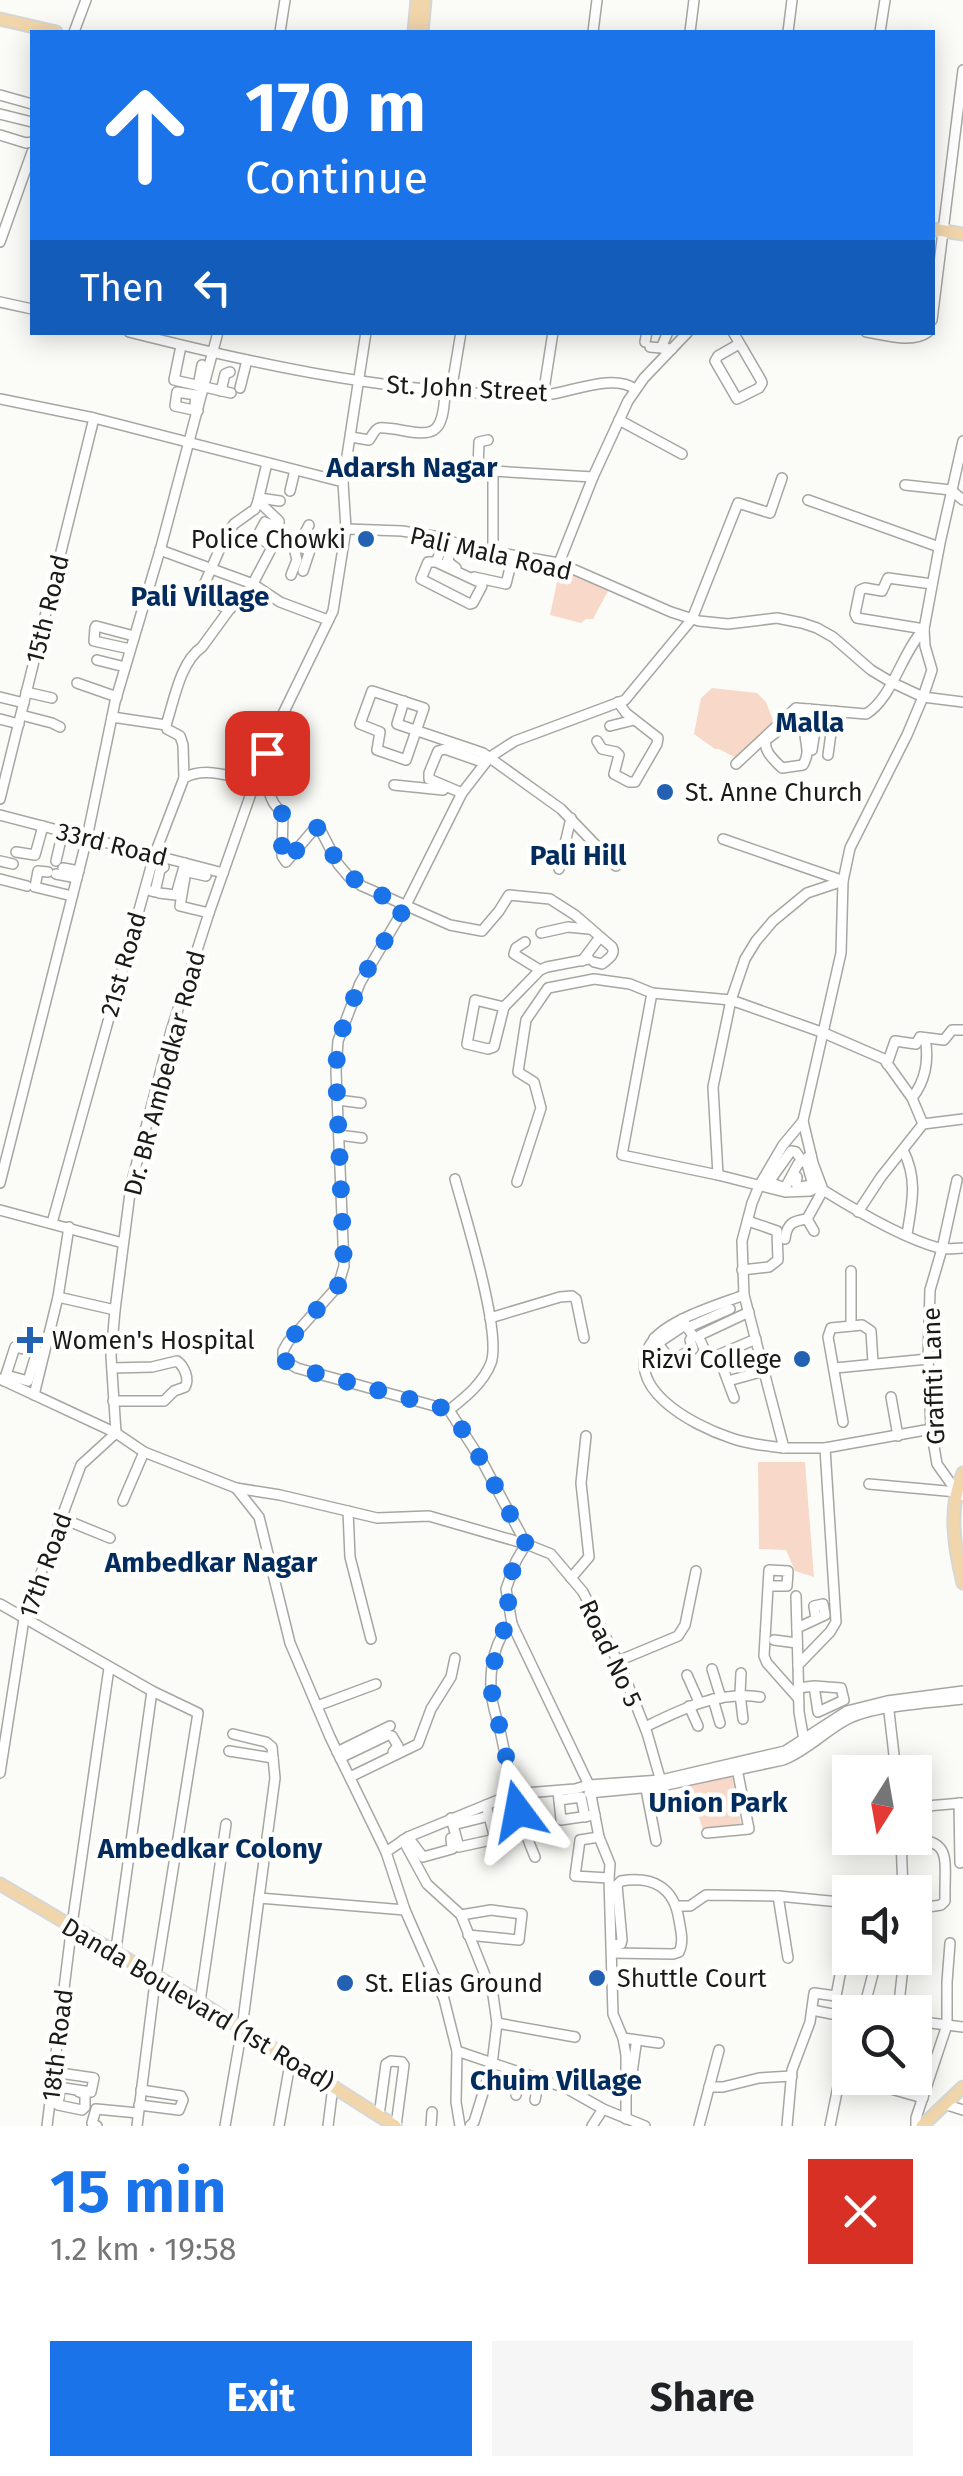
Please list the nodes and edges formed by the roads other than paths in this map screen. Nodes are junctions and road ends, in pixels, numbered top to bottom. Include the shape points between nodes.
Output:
1 (86, 0) edge
2 (285, 0) edge
3 (417, 0) edge
4 (425, 0) edge
5 (597, 0) edge
6 (694, 0) edge
7 (792, 0) edge
8 (885, 0) edge
9 (0, 19) edge
10 (0, 27) edge
11 (47, 30) edge
12 (75, 30) edge
13 (280, 30) edge
14 (418, 30) edge
15 (593, 30) edge
16 (690, 30) edge
17 (788, 30) edge
18 (880, 30) edge
19 (30, 34) edge
20 (963, 70) edge
21 (962, 79) edge
22 (17, 99) edge
23 (14, 117) edge
24 (0, 134) edge
25 (958, 136) edge
26 (30, 141) edge
27 (30, 158) edge
28 (938, 226) edge
29 (963, 226) edge
30 (963, 234) edge
31 (0, 242) edge
32 (935, 273) edge
33 (0, 302) edge
34 (30, 309) edge
35 (140, 335) edge
36 (217, 335) edge
37 (365, 335) edge
38 (459, 335) edge
39 (553, 335) edge
40 (680, 335) edge
41 (734, 335) edge
42 (887, 335) edge
43 (925, 335) edge
44 (655, 344) edge
45 (739, 344) junction
46 (180, 346) junction
47 (214, 354) junction
48 (233, 358) junction
49 (247, 360) junction
50 (202, 365) dead end
51 (357, 381) junction
52 (201, 387) junction
53 (635, 389) junction
54 (231, 391) junction
55 (448, 392) junction
56 (543, 396) junction
57 (0, 400) edge
58 (94, 418) junction
59 (618, 420) junction
60 (351, 437) junction
61 (488, 440) dead end
62 (963, 440) edge
63 (188, 443) junction
64 (682, 454) dead end
65 (269, 463) junction
66 (460, 469) dead end
67 (478, 469) junction
68 (295, 470) junction
69 (494, 470) junction
70 (593, 477) junction
71 (782, 478) dead end
72 (343, 482) junction
73 (905, 486) dead end
74 (951, 490) junction
75 (290, 492) dead end
76 (261, 496) junction
77 (808, 500) dead end
78 (963, 500) edge
79 (280, 501) dead end
80 (346, 530) junction
81 (277, 533) junction
82 (450, 541) junction
83 (343, 544) junction
84 (271, 545) junction
85 (298, 546) junction
86 (313, 546) junction
87 (939, 547) junction
88 (160, 551) junction
89 (207, 552) dead end
90 (493, 553) junction
91 (512, 556) junction
92 (436, 562) junction
93 (558, 563) junction
94 (210, 568) junction
95 (303, 571) dead end
96 (291, 575) dead end
97 (253, 584) junction
98 (932, 584) junction
99 (229, 610) junction
100 (692, 619) junction
101 (328, 620) junction
102 (924, 629) junction
103 (131, 635) junction
104 (100, 645) dead end
105 (127, 650) junction
106 (96, 660) dead end
107 (123, 667) junction
108 (891, 682) junction
109 (77, 683) dead end
110 (117, 696) junction
111 (0, 697) edge
112 (25, 697) junction
113 (923, 697) junction
114 (52, 698) dead end
115 (404, 701) junction
116 (618, 702) junction
117 (963, 702) edge
118 (834, 711) junction
119 (814, 713) junction
120 (112, 717) junction
121 (0, 720) edge
122 (20, 720) junction
123 (634, 720) junction
124 (833, 723) junction
125 (166, 725) junction
126 (610, 726) dead end
127 (806, 726) junction
128 (60, 727) dead end
129 (418, 731) junction
130 (597, 741) dead end
131 (267, 753) junction
132 (811, 753) dead end
133 (828, 755) dead end
134 (488, 760) junction
135 (736, 764) dead end
136 (184, 778) junction
137 (255, 782) junction
138 (394, 785) dead end
139 (460, 794) junction
140 (0, 799) edge
141 (0, 816) edge
142 (571, 818) junction
143 (43, 826) junction
144 (63, 832) junction
145 (87, 838) junction
146 (723, 839) dead end
147 (16, 852) dead end
148 (154, 856) junction
149 (0, 861) edge
150 (13, 864) dead end
151 (616, 866) dead end
152 (558, 868) dead end
153 (56, 869) junction
154 (186, 870) junction
155 (223, 872) junction
156 (206, 876) dead end
157 (0, 879) edge
158 (843, 881) junction
159 (73, 885) junction
160 (27, 886) dead end
161 (144, 890) junction
162 (159, 893) dead end
163 (405, 907) junction
164 (209, 913) junction
165 (596, 933) junction
166 (541, 934) dead end
167 (524, 942) dead end
168 (588, 960) junction
169 (540, 970) junction
170 (652, 993) junction
171 (731, 1000) junction
172 (504, 1007) junction
173 (963, 1030) edge
174 (824, 1033) junction
175 (925, 1038) junction
176 (887, 1064) junction
177 (912, 1098) junction
178 (338, 1100) junction
179 (361, 1103) dead end
180 (963, 1119) edge
181 (803, 1120) junction
182 (923, 1124) junction
183 (340, 1134) junction
184 (362, 1138) dead end
185 (787, 1148) junction
186 (903, 1150) junction
187 (802, 1167) junction
188 (718, 1175) junction
189 (455, 1178) dead end
190 (957, 1180) dead end
191 (517, 1182) dead end
192 (764, 1182) junction
193 (0, 1183) edge
194 (818, 1190) junction
195 (0, 1210) edge
196 (858, 1212) junction
197 (808, 1220) junction
198 (748, 1221) junction
199 (52, 1223) junction
200 (69, 1228) junction
201 (814, 1231) dead end
202 (907, 1234) junction
203 (785, 1239) dead end
204 (123, 1243) junction
205 (963, 1248) edge
206 (942, 1249) junction
207 (742, 1270) junction
208 (851, 1271) dead end
209 (744, 1295) junction
210 (58, 1297) junction
211 (730, 1309) dead end
212 (115, 1310) junction
213 (749, 1312) junction
214 (490, 1318) junction
215 (685, 1324) junction
216 (851, 1326) junction
217 (584, 1338) dead end
218 (756, 1339) junction
219 (656, 1340) junction
220 (40, 1352) junction
221 (718, 1355) junction
222 (928, 1358) junction
223 (873, 1364) junction
224 (112, 1368) junction
225 (835, 1368) junction
226 (764, 1371) junction
227 (3, 1378) edge
228 (728, 1381) junction
229 (34, 1395) junction
230 (891, 1397) dead end
231 (734, 1398) dead end
232 (114, 1401) junction
233 (450, 1410) junction
234 (843, 1422) dead end
235 (932, 1429) junction
236 (116, 1433) junction
237 (586, 1436) dead end
238 (898, 1436) junction
239 (784, 1448) junction
240 (825, 1448) junction
241 (144, 1452) junction
242 (963, 1472) edge
243 (869, 1484) dead end
244 (236, 1488) junction
245 (960, 1494) edge
246 (123, 1500) dead end
247 (348, 1511) junction
248 (61, 1518) junction
249 (110, 1538) dead end
250 (526, 1544) junction
251 (696, 1571) dead end
252 (572, 1578) junction
253 (963, 1582) edge
254 (768, 1586) dead end
255 (796, 1596) dead end
256 (0, 1604) edge
257 (24, 1619) junction
258 (816, 1619) dead end
259 (512, 1624) junction
260 (794, 1627) junction
261 (372, 1639) dead end
262 (774, 1640) dead end
263 (794, 1642) junction
264 (455, 1658) dead end
265 (618, 1661) junction
266 (798, 1665) junction
267 (110, 1668) junction
268 (712, 1668) dead end
269 (741, 1673) dead end
270 (686, 1675) dead end
271 (376, 1684) dead end
272 (814, 1686) junction
273 (152, 1691) junction
274 (963, 1691) edge
275 (798, 1693) junction
276 (740, 1694) junction
277 (760, 1697) dead end
278 (717, 1698) junction
279 (963, 1699) edge
280 (700, 1702) junction
281 (888, 1705) junction
282 (318, 1706) junction
283 (689, 1706) junction
284 (828, 1708) junction
285 (744, 1719) dead end
286 (830, 1721) junction
287 (720, 1723) dead end
288 (390, 1726) dead end
289 (698, 1726) dead end
290 (645, 1727) junction
291 (232, 1734) dead end
292 (806, 1742) junction
293 (229, 1751) dead end
294 (355, 1751) junction
295 (339, 1755) junction
296 (894, 1755) edge
297 (273, 1758) junction
298 (364, 1766) junction
299 (737, 1766) junction
300 (0, 1772) edge
301 (349, 1776) junction
302 (662, 1783) junction
303 (646, 1784) junction
304 (589, 1789) junction
305 (514, 1794) junction
306 (558, 1795) junction
307 (961, 1803) edge
308 (486, 1805) junction
309 (932, 1806) edge
310 (489, 1816) junction
311 (590, 1816) junction
312 (450, 1821) junction
313 (226, 1824) dead end
314 (708, 1832) dead end
315 (600, 1836) junction
316 (405, 1839) junction
317 (932, 1841) edge
318 (656, 1842) dead end
319 (386, 1852) junction
320 (535, 1858) dead end
321 (960, 1863) dead end
322 (609, 1878) junction
323 (0, 1887) edge
324 (778, 1896) junction
325 (259, 1898) junction
326 (832, 1902) edge
327 (678, 1906) junction
328 (932, 1908) edge
329 (404, 1910) junction
330 (461, 1915) junction
331 (71, 1929) junction
332 (468, 1935) junction
333 (950, 1943) dead end
334 (612, 1949) junction
335 (115, 1955) junction
336 (788, 1958) dead end
337 (840, 1975) edge
338 (156, 1980) junction
339 (200, 2002) junction
340 (812, 2010) junction
341 (832, 2014) edge
342 (496, 2023) junction
343 (932, 2023) edge
344 (947, 2025) junction
345 (963, 2027) edge
346 (241, 2031) junction
347 (575, 2036) dead end
348 (623, 2038) junction
349 (658, 2043) dead end
350 (636, 2045) dead end
351 (719, 2050) dead end
352 (457, 2052) junction
353 (290, 2061) junction
354 (492, 2064) junction
355 (56, 2072) junction
356 (792, 2076) junction
357 (519, 2079) junction
358 (709, 2087) junction
359 (963, 2087) edge
360 (55, 2088) junction
361 (334, 2090) junction
362 (147, 2091) junction
363 (516, 2095) dead end
364 (625, 2095) junction
365 (836, 2095) edge
366 (912, 2095) edge
367 (963, 2095) edge
368 (923, 2098) junction
369 (953, 2107) edge
370 (139, 2109) junction
371 (398, 2110) junction
372 (603, 2110) junction
373 (432, 2112) dead end
374 (380, 2117) edge
375 (626, 2119) junction
376 (46, 2126) edge
377 (97, 2126) edge
378 (127, 2126) edge
379 (137, 2126) edge
380 (226, 2126) edge
381 (279, 2126) edge
382 (328, 2126) edge
383 (395, 2126) edge
384 (431, 2126) edge
385 (460, 2126) edge
386 (470, 2126) edge
387 (592, 2126) edge
388 (645, 2126) edge
389 (699, 2126) edge
390 (787, 2126) edge
391 (830, 2126) edge
392 (919, 2126) edge
393 (931, 2126) edge

1 - 12 street
2 - 13 street
3 - 14 main road
4 - 14 main road
5 - 15 street
6 - 16 street
7 - 17 street
8 - 18 street
9 - 11 main road
10 - 19 main road
20 - 21 street
21 - 25 street
22 - 23 street
22 - 23 street
24 - 26 street
25 - 28 street
27 - 31 street
28 - 29 main road
28 - 30 main road
28 - 32 street
33 - 34 street
35 - 46 street, St. John Street
36 - 47 street
37 - 51 street, Dr. BR Ambedkar Road
38 - 55 street
39 - 56 street
40 - 44 street
41 - 45 street
42 - 43 street
44 - 53 street
45 - 45 street via 762,383 737,398 715,361
46 - 47 street, St. John Street
46 - 52 street via 174,380
47 - 48 street, St. John Street
47 - 52 street
48 - 49 street, St. John Street
48 - 54 street via 225,374
49 - 51 street, St. John Street
49 - 54 street
50 - 52 street
51 - 55 street, St. John Street
51 - 60 street, Dr. BR Ambedkar Road
52 - 54 street
52 - 63 street
53 - 56 street, St. John Street via 613,382
53 - 59 street
55 - 56 street, St. John Street
55 - 60 street via 436,430 428,434 382,427 369,440
57 - 58 street
58 - 63 street
58 - 112 street, 15th Road
59 - 64 street
59 - 70 street
60 - 72 street, Dr. BR Ambedkar Road
61 - 67 street via 478,442
62 - 74 street
63 - 65 street
63 - 88 street
65 - 68 street
65 - 76 street
66 - 67 street
67 - 69 street
68 - 72 street
68 - 75 street
69 - 70 street
69 - 90 street
70 - 93 street
71 - 100 street via 770,512 738,504
72 - 80 street, Dr. BR Ambedkar Road
73 - 74 street
74 - 78 street
74 - 87 street
76 - 79 street
76 - 81 street via 278,522
76 - 94 street via 229,530
77 - 87 street
80 - 82 street, Pali Mala Road
80 - 83 street, Dr. BR Ambedkar Road
81 - 84 street
81 - 84 street via 264,522 257,537
81 - 85 street
82 - 90 street, Pali Mala Road
82 - 91 street via 448,564 491,582 508,583
82 - 92 street
83 - 86 street
83 - 101 street, Dr. BR Ambedkar Road
84 - 97 street
85 - 86 street
85 - 86 street via 307,529 317,535
85 - 96 street
86 - 95 street
87 - 98 street
88 - 89 street via 178,550 178,556 203,564
88 - 94 street
88 - 103 street via 155,582
90 - 91 street, Pali Mala Road
91 - 93 street, Pali Mala Road
92 - 92 street via 428,562 422,580 474,603 482,584
93 - 100 street, Pali Mala Road
94 - 97 street
94 - 99 street via 204,594
97 - 99 street
97 - 101 street
98 - 102 street
98 - 102 street via 888,578 882,591 860,590 855,614
99 - 125 street via 183,673
100 - 108 street, Pali Mala Road via 721,624 777,618 817,628
100 - 116 street
101 - 131 street, Dr. BR Ambedkar Road
102 - 108 street
102 - 113 street via 932,670
103 - 105 street
103 - 105 street via 96,626 92,636
104 - 105 street
105 - 107 street
106 - 107 street
107 - 110 street
108 - 113 street, Pali Mala Road
108 - 118 street via 870,713
109 - 110 street
110 - 120 street
111 - 112 street
112 - 114 street
112 - 122 street, 15th Road
113 - 117 street, Pali Mala Road
113 - 158 street via 850,848
115 - 129 street via 424,708
115 - 129 street via 397,724
115 - 129 street via 372,691 360,724 380,732 377,750 405,760
116 - 123 street
116 - 134 street via 515,741
118 - 119 street
118 - 124 street
119 - 124 street
119 - 127 street
119 - 132 street
119 - 135 street via 796,708
120 - 125 street
120 - 145 street
121 - 122 street
122 - 128 street
122 - 140 street, 15th Road
123 - 126 street
123 - 130 street via 658,738 635,782 614,774 619,755
124 - 133 street
125 - 136 street via 183,744
127 - 127 street via 806,762 782,768 766,740 786,724
129 - 134 street
131 - 137 street, Dr. BR Ambedkar Road
131 - 163 street via 266,782 282,813 284,860 316,827 349,876
134 - 139 street
134 - 139 street via 438,751 430,779
134 - 142 street
136 - 137 street via 206,772
136 - 148 street, 21st Road
137 - 155 street, Dr. BR Ambedkar Road
138 - 139 street
139 - 163 street
141 - 143 street, 33rd Road
142 - 151 street
142 - 152 street
143 - 144 street, 33rd Road
143 - 147 street via 35,855
144 - 145 street, 33rd Road
144 - 153 street
145 - 148 street, 33rd Road
145 - 159 street
146 - 158 street
148 - 154 street, 33rd Road
148 - 161 street, 21st Road
149 - 150 street
153 - 159 street
153 - 159 street via 38,871 35,887
154 - 155 street, 33rd Road
154 - 156 street
154 - 161 street via 166,867 155,892
154 - 162 street via 176,896
154 - 164 street via 180,906
155 - 164 street, Dr. BR Ambedkar Road
157 - 160 street
158 - 171 street via 807,893 773,921 745,960
158 - 174 street via 841,953
159 - 193 street
161 - 199 street, 21st Road
163 - 165 street via 450,926 482,930 508,896 550,899
163 - 178 street via 360,982 338,1041
164 - 204 street, Dr. BR Ambedkar Road via 131,1184
165 - 166 street via 568,927
165 - 168 street
165 - 168 street via 614,952 602,964
167 - 169 street via 514,954
168 - 169 street
169 - 172 street
170 - 171 street
170 - 188 street via 622,1155
170 - 191 street via 594,979 548,988 526,1020 518,1072 534,1082 541,1108
171 - 174 street
171 - 188 street via 713,1087
172 - 172 street via 494,1047 467,1044 476,1000
173 - 175 street via 952,1030 944,1040
174 - 176 street
174 - 181 street
175 - 176 street via 894,1042
175 - 177 street via 928,1055
176 - 177 street
177 - 182 street
178 - 179 street
178 - 183 street
180 - 182 street
181 - 185 street
181 - 187 street
182 - 186 street
183 - 184 street
183 - 233 street via 342,1278 288,1342 284,1360
185 - 187 street
185 - 192 street
186 - 196 street
186 - 202 street via 914,1191
187 - 192 street via 784,1188
187 - 194 street
187 - 194 street via 796,1184
188 - 192 street
189 - 214 street
190 - 206 street, Graffiti Lane
192 - 194 street via 785,1192
192 - 198 street
194 - 196 street
194 - 197 street
195 - 199 street
196 - 202 street
197 - 201 street
197 - 203 street via 790,1222
198 - 207 street
198 - 207 street via 777,1231 778,1260
199 - 200 street
200 - 204 street
200 - 210 street
202 - 206 street
204 - 212 street, Dr. BR Ambedkar Road
205 - 206 street
206 - 222 street, Graffiti Lane via 930,1290
207 - 209 street
208 - 216 street
209 - 213 street
209 - 215 street
210 - 212 street
210 - 220 street
211 - 215 street
212 - 224 street, Dr. BR Ambedkar Road
213 - 218 street
213 - 221 street via 700,1336 708,1358
214 - 217 street via 568,1295 576,1299
214 - 233 street via 490,1367
215 - 219 street
215 - 219 street via 694,1348 674,1361
216 - 223 street via 871,1332
216 - 225 street via 828,1334
218 - 221 street
218 - 226 street
219 - 239 street via 644,1374 659,1397 701,1426
220 - 227 street via 28,1381
220 - 227 street via 15,1347
220 - 229 street
221 - 228 street
222 - 223 street
222 - 235 street, Graffiti Lane
223 - 225 street
224 - 232 street, Dr. BR Ambedkar Road
224 - 232 street via 177,1361 187,1379 164,1401
225 - 234 street
226 - 228 street
226 - 239 street
227 - 229 street
228 - 231 street
229 - 236 street
230 - 238 street
232 - 236 street, Dr. BR Ambedkar Road
233 - 250 street
235 - 238 street
235 - 245 street, Graffiti Lane via 937,1464
236 - 241 street
236 - 248 street, 17th Road via 81,1465
237 - 252 street via 581,1483 589,1557
238 - 240 street
239 - 240 street
240 - 266 street via 836,1622
241 - 244 street
241 - 246 street
242 - 245 main road
243 - 245 street
244 - 247 street
244 - 282 street via 259,1517 290,1642
245 - 253 main road via 954,1530
247 - 250 street via 376,1518 429,1516
247 - 261 street via 350,1557
248 - 249 street
248 - 257 street, 17th Road
250 - 252 street, Road No 5 via 551,1554
250 - 259 street via 506,1590
251 - 265 street via 678,1636
252 - 265 street, Road No 5
254 - 275 street via 765,1660
255 - 260 street
256 - 257 street
257 - 267 street
257 - 300 street, 17th Road
258 - 260 street
259 - 304 street
259 - 305 street via 496,1650 491,1688
260 - 263 street
262 - 263 street
263 - 266 street
264 - 301 street via 418,1744
265 - 290 street, Road No 5
266 - 275 street
267 - 273 street
267 - 331 street, 18th Road
268 - 278 street
269 - 276 street
270 - 280 street
271 - 282 street
272 - 275 street
272 - 284 street via 818,1712
272 - 284 street via 842,1689 844,1700
273 - 335 street
273 - 338 street via 198,1713
274 - 281 street
275 - 292 street
276 - 277 street
276 - 278 street
276 - 285 street
278 - 280 street
278 - 287 street
279 - 281 street
280 - 283 street
281 - 286 street via 847,1711
281 - 292 street
281 - 296 street
282 - 295 street
283 - 289 street
283 - 290 street
284 - 286 street
286 - 292 street
288 - 295 street
290 - 302 street, Road No 5
291 - 297 street via 270,1744
292 - 299 street
293 - 297 street
294 - 295 street
294 - 298 street
294 - 298 street via 388,1735 398,1746
295 - 301 street
297 - 325 street
298 - 301 street
299 - 302 street
299 - 314 street via 749,1828
301 - 319 street
302 - 303 street
303 - 304 street
303 - 318 street
304 - 306 street
304 - 311 street
305 - 306 street
305 - 308 street
305 - 320 street
306 - 311 street via 582,1797
306 - 311 street via 561,1820
307 - 309 street
307 - 321 street
308 - 310 street
308 - 312 street
310 - 312 street
310 - 312 street via 491,1840 460,1847
311 - 315 street
312 - 316 street
312 - 316 street via 450,1850 422,1857
313 - 339 street
315 - 322 street
315 - 322 street via 580,1840 575,1876
316 - 319 street
316 - 330 street via 426,1884
317 - 328 street via 942,1849 945,1900
319 - 329 street
322 - 334 street
323 - 331 main road
324 - 326 street
324 - 327 street via 706,1895
324 - 336 street
325 - 329 street
325 - 346 street
327 - 334 street via 679,1952
327 - 334 street via 650,1881 621,1881 622,1940
329 - 352 street via 444,1999
330 - 332 street
330 - 332 street via 522,1914 520,1940
331 - 335 main road
331 - 355 street, 18th Road
332 - 342 street via 493,1995
333 - 344 street
334 - 348 street via 619,2003 613,2014
335 - 338 main road
337 - 340 street via 836,1996 814,1993
338 - 339 main road, Danda Boulevard (1st Road)
338 - 346 main road
338 - 362 street
339 - 346 main road, Danda Boulevard (1st Road)
340 - 341 street
340 - 356 street
342 - 347 street
342 - 354 street
343 - 344 street
344 - 345 street
344 - 368 street
346 - 353 main road
346 - 380 street
348 - 349 street
348 - 364 street
350 - 364 street
351 - 358 street
352 - 354 street
352 - 385 street
353 - 361 main road
353 - 381 street
354 - 357 street
354 - 386 street
355 - 360 street, 18th Road
355 - 360 street via 94,2078 90,2092
356 - 358 street
356 - 390 street
357 - 363 street
357 - 372 street via 538,2090 566,2088
358 - 389 street
359 - 369 main road
360 - 376 street, 18th Road
361 - 374 main road
361 - 382 street
362 - 370 street
362 - 370 street via 183,2100 179,2110
364 - 375 street
365 - 391 street
366 - 368 street
367 - 369 main road
368 - 392 street
369 - 392 main road
369 - 393 main road
370 - 377 street via 96,2108
370 - 378 street
370 - 379 street
371 - 374 street
371 - 374 street via 404,2065 391,2061
371 - 383 street
372 - 375 street
372 - 387 street
373 - 384 street
374 - 383 main road
375 - 388 street

